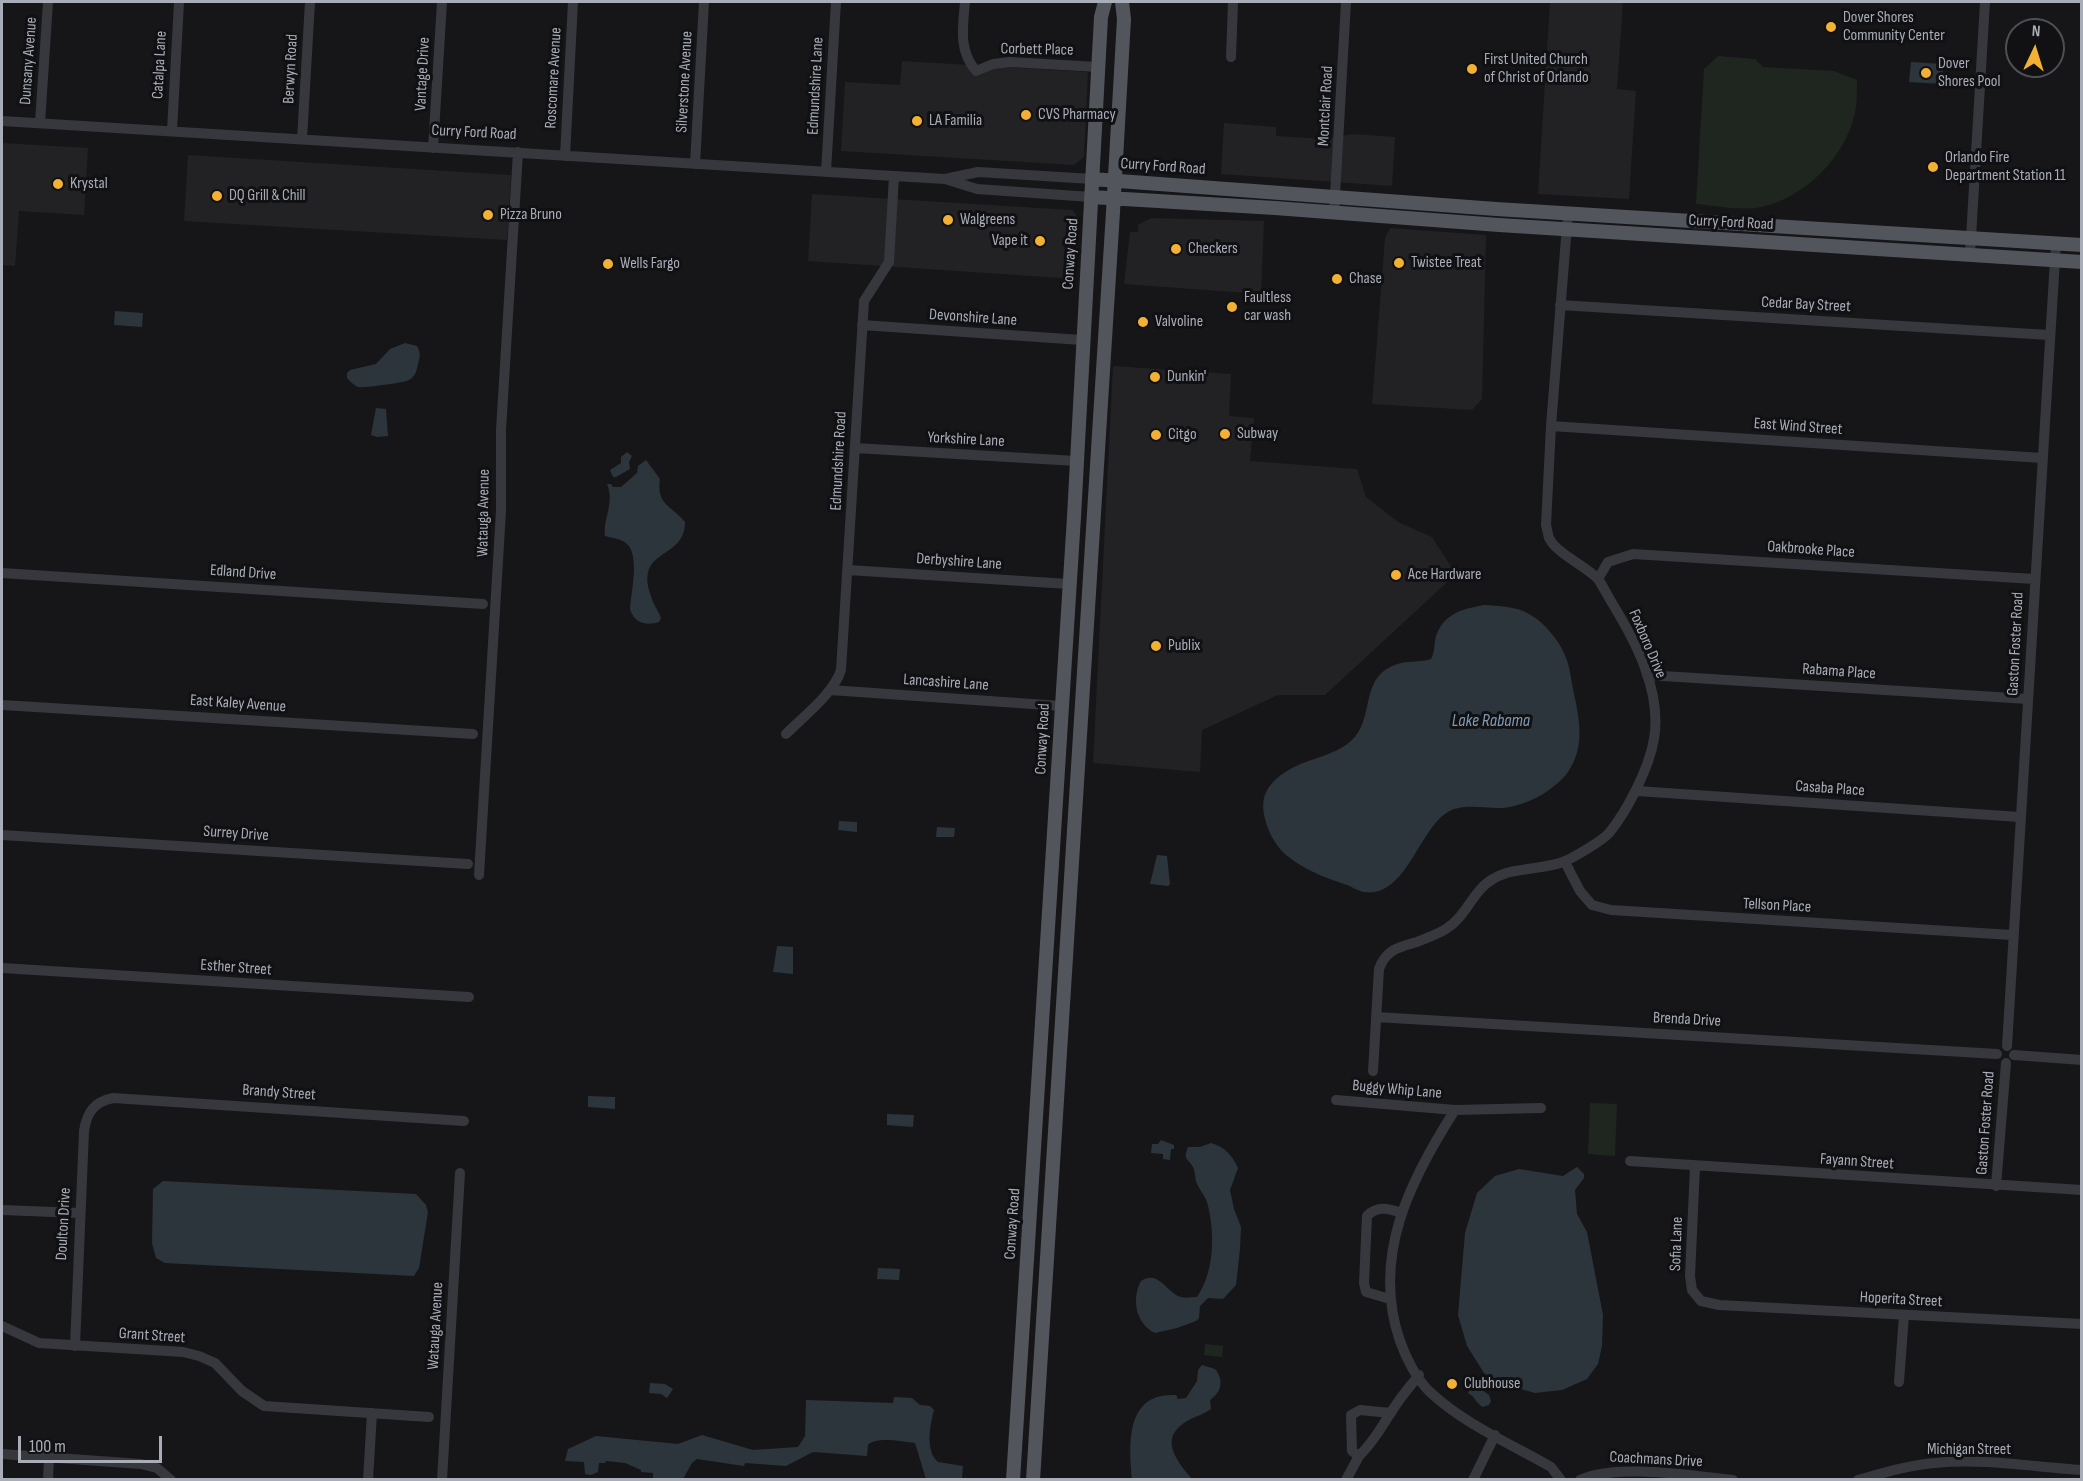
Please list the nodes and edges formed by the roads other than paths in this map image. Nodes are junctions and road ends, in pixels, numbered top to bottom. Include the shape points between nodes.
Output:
1 (48, 2) edge
2 (179, 2) edge
3 (310, 2) edge
4 (442, 2) edge
5 (573, 2) edge
6 (704, 2) edge
7 (836, 2) edge
8 (965, 2) edge
9 (1105, 2) edge
10 (1122, 2) edge
11 (1233, 2) edge
12 (1346, 2) edge
13 (1985, 2) edge
14 (1231, 57) dead end
15 (1098, 67) junction
16 (2, 121) edge
17 (40, 123) junction
18 (172, 131) junction
19 (302, 139) junction
20 (433, 148) junction
21 (518, 152) junction
22 (565, 156) junction
23 (695, 164) junction
24 (826, 172) junction
25 (894, 176) junction
26 (945, 179) junction
27 (1092, 179) junction
28 (1115, 180) junction
29 (1335, 196) junction
30 (1091, 197) junction
31 (1114, 198) junction
32 (1380, 200) junction
33 (1545, 212) junction
34 (1334, 213) junction
35 (1568, 213) junction
36 (1379, 216) junction
37 (1544, 228) junction
38 (1567, 230) junction
39 (1971, 237) junction
40 (2056, 243) junction
41 (2082, 245) edge
42 (1970, 254) junction
43 (2055, 260) junction
44 (2082, 262) edge
45 (1560, 305) junction
46 (862, 325) junction
47 (2049, 335) junction
48 (1082, 340) junction
49 (1551, 426) junction
50 (855, 448) junction
51 (2042, 458) junction
52 (1076, 461) junction
53 (1074, 517) junction
54 (848, 570) junction
55 (2, 573) edge
56 (1598, 579) junction
57 (2034, 579) junction
58 (1088, 583) junction
59 (1069, 584) junction
60 (483, 604) dead end
61 (1086, 627) junction
62 (1647, 675) junction
63 (830, 690) junction
64 (2028, 699) junction
65 (2, 705) edge
66 (1061, 706) junction
67 (473, 734) dead end
68 (786, 734) dead end
69 (1057, 781) junction
70 (1637, 791) junction
71 (2020, 817) junction
72 (2, 835) edge
73 (1072, 844) junction
74 (1565, 862) junction
75 (468, 864) dead end
76 (479, 875) dead end
77 (2013, 935) junction
78 (2, 968) edge
79 (1044, 988) junction
80 (1064, 988) junction
81 (469, 997) dead end
82 (1376, 1017) junction
83 (2007, 1046) junction
84 (1997, 1054) junction
85 (2010, 1059) junction
86 (2082, 1059) edge
87 (1373, 1071) dead end
88 (1336, 1100) dead end
89 (94, 1106) joint
90 (1541, 1108) dead end
91 (1455, 1110) junction
92 (464, 1120) dead end
93 (1630, 1161) dead end
94 (1695, 1167) junction
95 (460, 1173) dead end
96 (1996, 1186) junction
97 (2082, 1190) edge
98 (2, 1210) edge
99 (80, 1213) junction
100 (1402, 1213) junction
101 (1390, 1299) junction
102 (1719, 1305) joint
103 (1904, 1315) junction
104 (2082, 1324) edge
105 (2, 1326) edge
106 (1023, 1327) junction
107 (75, 1346) junction
108 (1419, 1376) junction
109 (1899, 1382) dead end
110 (1038, 1388) junction
111 (372, 1413) junction
112 (1391, 1413) junction
113 (429, 1417) dead end
114 (1495, 1435) junction
115 (2, 1454) edge
116 (1359, 1456) junction
117 (49, 1457) junction
118 (2082, 1470) edge
119 (1675, 1477) edge
120 (48, 1479) edge
121 (171, 1479) edge
122 (368, 1479) edge
123 (442, 1479) edge
124 (1013, 1479) edge
125 (1033, 1479) edge
126 (1346, 1479) edge
127 (1473, 1479) edge
128 (1561, 1479) edge
129 (1580, 1479) edge
130 (1733, 1479) edge
131 (1858, 1479) edge

1 - 17 street, Dunsany Avenue
2 - 18 street, Catalpa Lane
3 - 19 street, Berwyn Road
4 - 20 street, Vantage Drive
5 - 22 street, Roscomare Avenue
6 - 23 street, Silverstone Avenue
7 - 24 street, Edmundshire Lane
8 - 15 street, Corbett Place via 962,37 965,54 976,71 1010,62
9 - 15 main road, Conway Road
10 - 28 main road
11 - 14 street
12 - 29 street, Montclair Road
13 - 39 street
15 - 27 main road, Conway Road
16 - 17 street, Curry Ford Road
17 - 18 street, Curry Ford Road
18 - 19 street, Curry Ford Road
19 - 20 street, Curry Ford Road
20 - 21 street, Curry Ford Road
21 - 22 street, Curry Ford Road
21 - 76 street, Watauga Avenue
22 - 23 street, Curry Ford Road
23 - 24 street, Curry Ford Road
24 - 25 street, Curry Ford Road
25 - 26 street, Curry Ford Road
25 - 46 street, Edmundshire Road via 889,262 864,302
26 - 27 street, Curry Ford Road via 978,172
26 - 30 street, Curry Ford Road via 977,189
27 - 28 main road, Curry Ford Road
27 - 30 main road, Conway Road
28 - 29 main road, Curry Ford Road
28 - 31 main road
29 - 32 main road, Curry Ford Road
29 - 34 street, Montclair Road
30 - 31 main road, Curry Ford Road
30 - 48 main road, Conway Road
31 - 34 main road, Curry Ford Road
31 - 58 main road
32 - 33 main road, Curry Ford Road
32 - 36 street
33 - 35 main road, Curry Ford Road
33 - 37 street
34 - 36 main road, Curry Ford Road
35 - 38 street, Foxboro Drive
35 - 39 main road, Curry Ford Road
36 - 37 main road, Curry Ford Road
37 - 38 main road, Curry Ford Road
38 - 42 main road, Curry Ford Road
38 - 45 street, Foxboro Drive
39 - 40 main road, Curry Ford Road
39 - 42 street
40 - 41 main road, Curry Ford Road
40 - 43 street, Gaston Foster Road
42 - 43 main road, Curry Ford Road
43 - 44 main road, Curry Ford Road
43 - 47 street, Gaston Foster Road
45 - 47 street, Cedar Bay Street
45 - 49 street, Foxboro Drive
46 - 48 street, Devonshire Lane
46 - 50 street, Edmundshire Road
47 - 51 street, Gaston Foster Road
48 - 52 main road, Conway Road
49 - 51 street, East Wind Street
49 - 56 street, Foxboro Drive via 1546,525 1550,539
50 - 52 street, Yorkshire Lane
50 - 54 street, Edmundshire Road
51 - 57 street, Gaston Foster Road
52 - 53 main road, Conway Road
53 - 58 main road via 1078,561
53 - 59 main road, Conway Road
54 - 59 street, Derbyshire Lane
54 - 63 street, Edmundshire Road via 841,670
55 - 60 street, Edland Drive
56 - 57 street, Oakbrooke Place via 1608,562 1633,554
56 - 62 street, Foxboro Drive via 1627,627
57 - 64 street, Gaston Foster Road
58 - 61 main road
59 - 61 main road
59 - 66 main road, Conway Road
61 - 73 main road
62 - 64 street, Rabama Place
62 - 70 street, Foxboro Drive via 1654,706 1654,739
63 - 66 street, Lancashire Lane
63 - 68 street, Edmundshire Road
64 - 71 street, Gaston Foster Road
65 - 67 street, East Kaley Avenue
66 - 69 main road, Conway Road
69 - 73 main road via 1063,793
69 - 79 main road, Conway Road
70 - 71 street, Casaba Place
70 - 74 street, Foxboro Drive via 1608,835
71 - 77 street, Gaston Foster Road
72 - 75 street, Surrey Drive
73 - 80 main road
74 - 77 street, Tellson Place via 1592,906 1611,910
74 - 82 street, Foxboro Drive via 1494,878 1448,928 1389,951 1379,969
77 - 83 street, Gaston Foster Road
78 - 81 street, Esther Street
79 - 80 street
79 - 106 main road, Conway Road
80 - 110 main road
82 - 84 street, Brenda Drive
82 - 87 street, Foxboro Drive
83 - 84 street via 1999,1048
83 - 85 street via 2013,1051
84 - 85 street via 1998,1059
85 - 86 street
85 - 96 street, Gaston Foster Road
88 - 91 street, Buggy Whip Lane
89 - 92 street, Brandy Street via 113,1098
89 - 99 street, Doulton Drive via 84,1131
90 - 91 street, Buggy Whip Lane
91 - 100 street via 1433,1144
93 - 94 street, Fayann Street
94 - 96 street, Fayann Street
94 - 102 street, Sofia Lane via 1692,1290 1701,1301
95 - 123 street, Watauga Avenue
96 - 97 street, Fayann Street
98 - 99 street
99 - 107 street, Doulton Drive
100 - 101 street via 1391,1256
100 - 101 street via 1385,1208 1373,1210 1367,1216 1366,1292
101 - 108 street via 1405,1355
102 - 103 street, Hoperita Street
103 - 104 street, Hoperita Street
103 - 109 street
105 - 107 street, Grant Street via 39,1343
106 - 110 main road via 1033,1347
106 - 124 main road, Conway Road
107 - 111 street, Grant Street via 183,1352 215,1363 242,1391 264,1406
108 - 112 street
108 - 114 street via 1428,1390 1452,1411
110 - 125 main road
111 - 113 street, Grant Street
111 - 122 street
112 - 116 street
112 - 116 street via 1360,1410 1351,1414 1352,1451
114 - 127 street
114 - 128 street via 1551,1467
115 - 117 street
116 - 126 street
117 - 120 street
117 - 121 street via 141,1464 157,1468
118 - 131 street, Michigan Street via 1978,1462 1935,1463
119 - 129 street, Coachmans Drive via 1629,1471
119 - 130 street, Coachmans Drive

